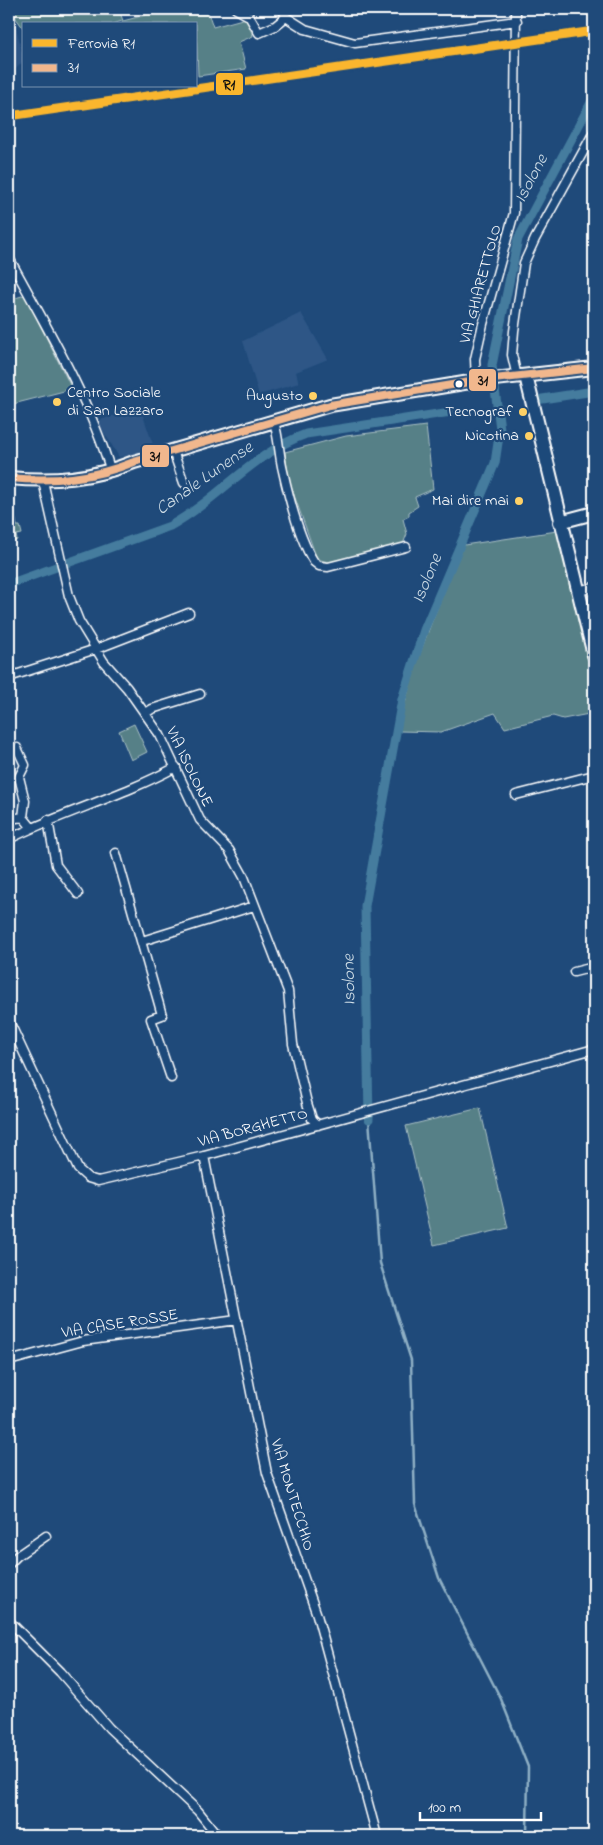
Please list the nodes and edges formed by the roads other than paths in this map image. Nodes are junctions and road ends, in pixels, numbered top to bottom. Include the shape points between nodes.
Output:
1 (236, 9) edge
2 (516, 9) edge
3 (285, 13) edge
4 (517, 21) junction
5 (594, 132) edge
6 (9, 258) edge
7 (594, 368) edge
8 (519, 377) junction
9 (478, 381) junction
10 (274, 422) junction
11 (173, 451) junction
12 (111, 472) junction
13 (9, 478) edge
14 (43, 481) junction
15 (184, 483) dead end
16 (594, 513) edge
17 (560, 522) junction
18 (406, 547) dead end
19 (594, 587) edge
20 (578, 591) junction
21 (189, 613) dead end
22 (591, 630) edge
23 (96, 649) junction
24 (594, 655) edge
25 (9, 677) edge
26 (200, 694) dead end
27 (146, 713) junction
28 (17, 748) dead end
29 (176, 767) junction
30 (594, 775) edge
31 (516, 795) dead end
32 (23, 817) junction
33 (9, 819) edge
34 (48, 820) junction
35 (32, 828) junction
36 (9, 840) edge
37 (116, 853) dead end
38 (78, 894) dead end
39 (254, 906) junction
40 (142, 942) junction
41 (594, 967) edge
42 (574, 972) dead end
43 (9, 1021) edge
44 (594, 1049) edge
45 (170, 1078) dead end
46 (318, 1125) junction
47 (204, 1156) junction
48 (237, 1320) junction
49 (9, 1361) edge
50 (46, 1536) dead end
51 (9, 1564) edge
52 (9, 1621) edge
53 (218, 1836) edge
54 (377, 1836) edge

1 - 3 street via 249,16 258,33 275,26
2 - 4 street, VIA GHIARETTOLO
3 - 4 street via 305,29 355,43
4 - 9 street, VIA GHIARETTOLO via 514,213 483,324 476,359
5 - 8 street via 524,263 512,355
6 - 12 street via 80,396 104,448
7 - 8 main road
8 - 9 main road
8 - 17 main road via 531,402
9 - 10 main road via 345,402
10 - 11 main road
10 - 18 street via 282,469 314,562 328,567
11 - 12 main road
11 - 15 street
12 - 14 main road
13 - 14 main road
14 - 23 street, VIA ISOLONE via 69,596
16 - 17 main road
17 - 20 main road
19 - 20 street
20 - 22 main road
21 - 23 street
22 - 24 main road
23 - 25 street
23 - 27 street, VIA ISOLONE
26 - 27 street
27 - 29 street, VIA ISOLONE
28 - 32 street via 25,765 19,777 25,801
29 - 34 street via 154,779
29 - 39 street, VIA ISOLONE via 200,820 236,861
30 - 31 street
32 - 33 street
32 - 35 street
34 - 35 street
34 - 38 street via 56,865
35 - 36 street
37 - 40 street
39 - 40 street
39 - 46 street, VIA ISOLONE via 288,991 293,1044 306,1103
40 - 45 street via 162,1016 151,1019
41 - 42 street
43 - 47 street, VIA BORGHETTO via 84,1176 104,1180
44 - 46 street, VIA BORGHETTO
46 - 47 street, VIA BORGHETTO
47 - 48 street, VIA MONTECCHIO
48 - 49 street, VIA CASE ROSSE via 83,1341
48 - 54 street, VIA MONTECCHIO via 267,1473 317,1615
50 - 51 street
52 - 53 street via 109,1728 198,1812

